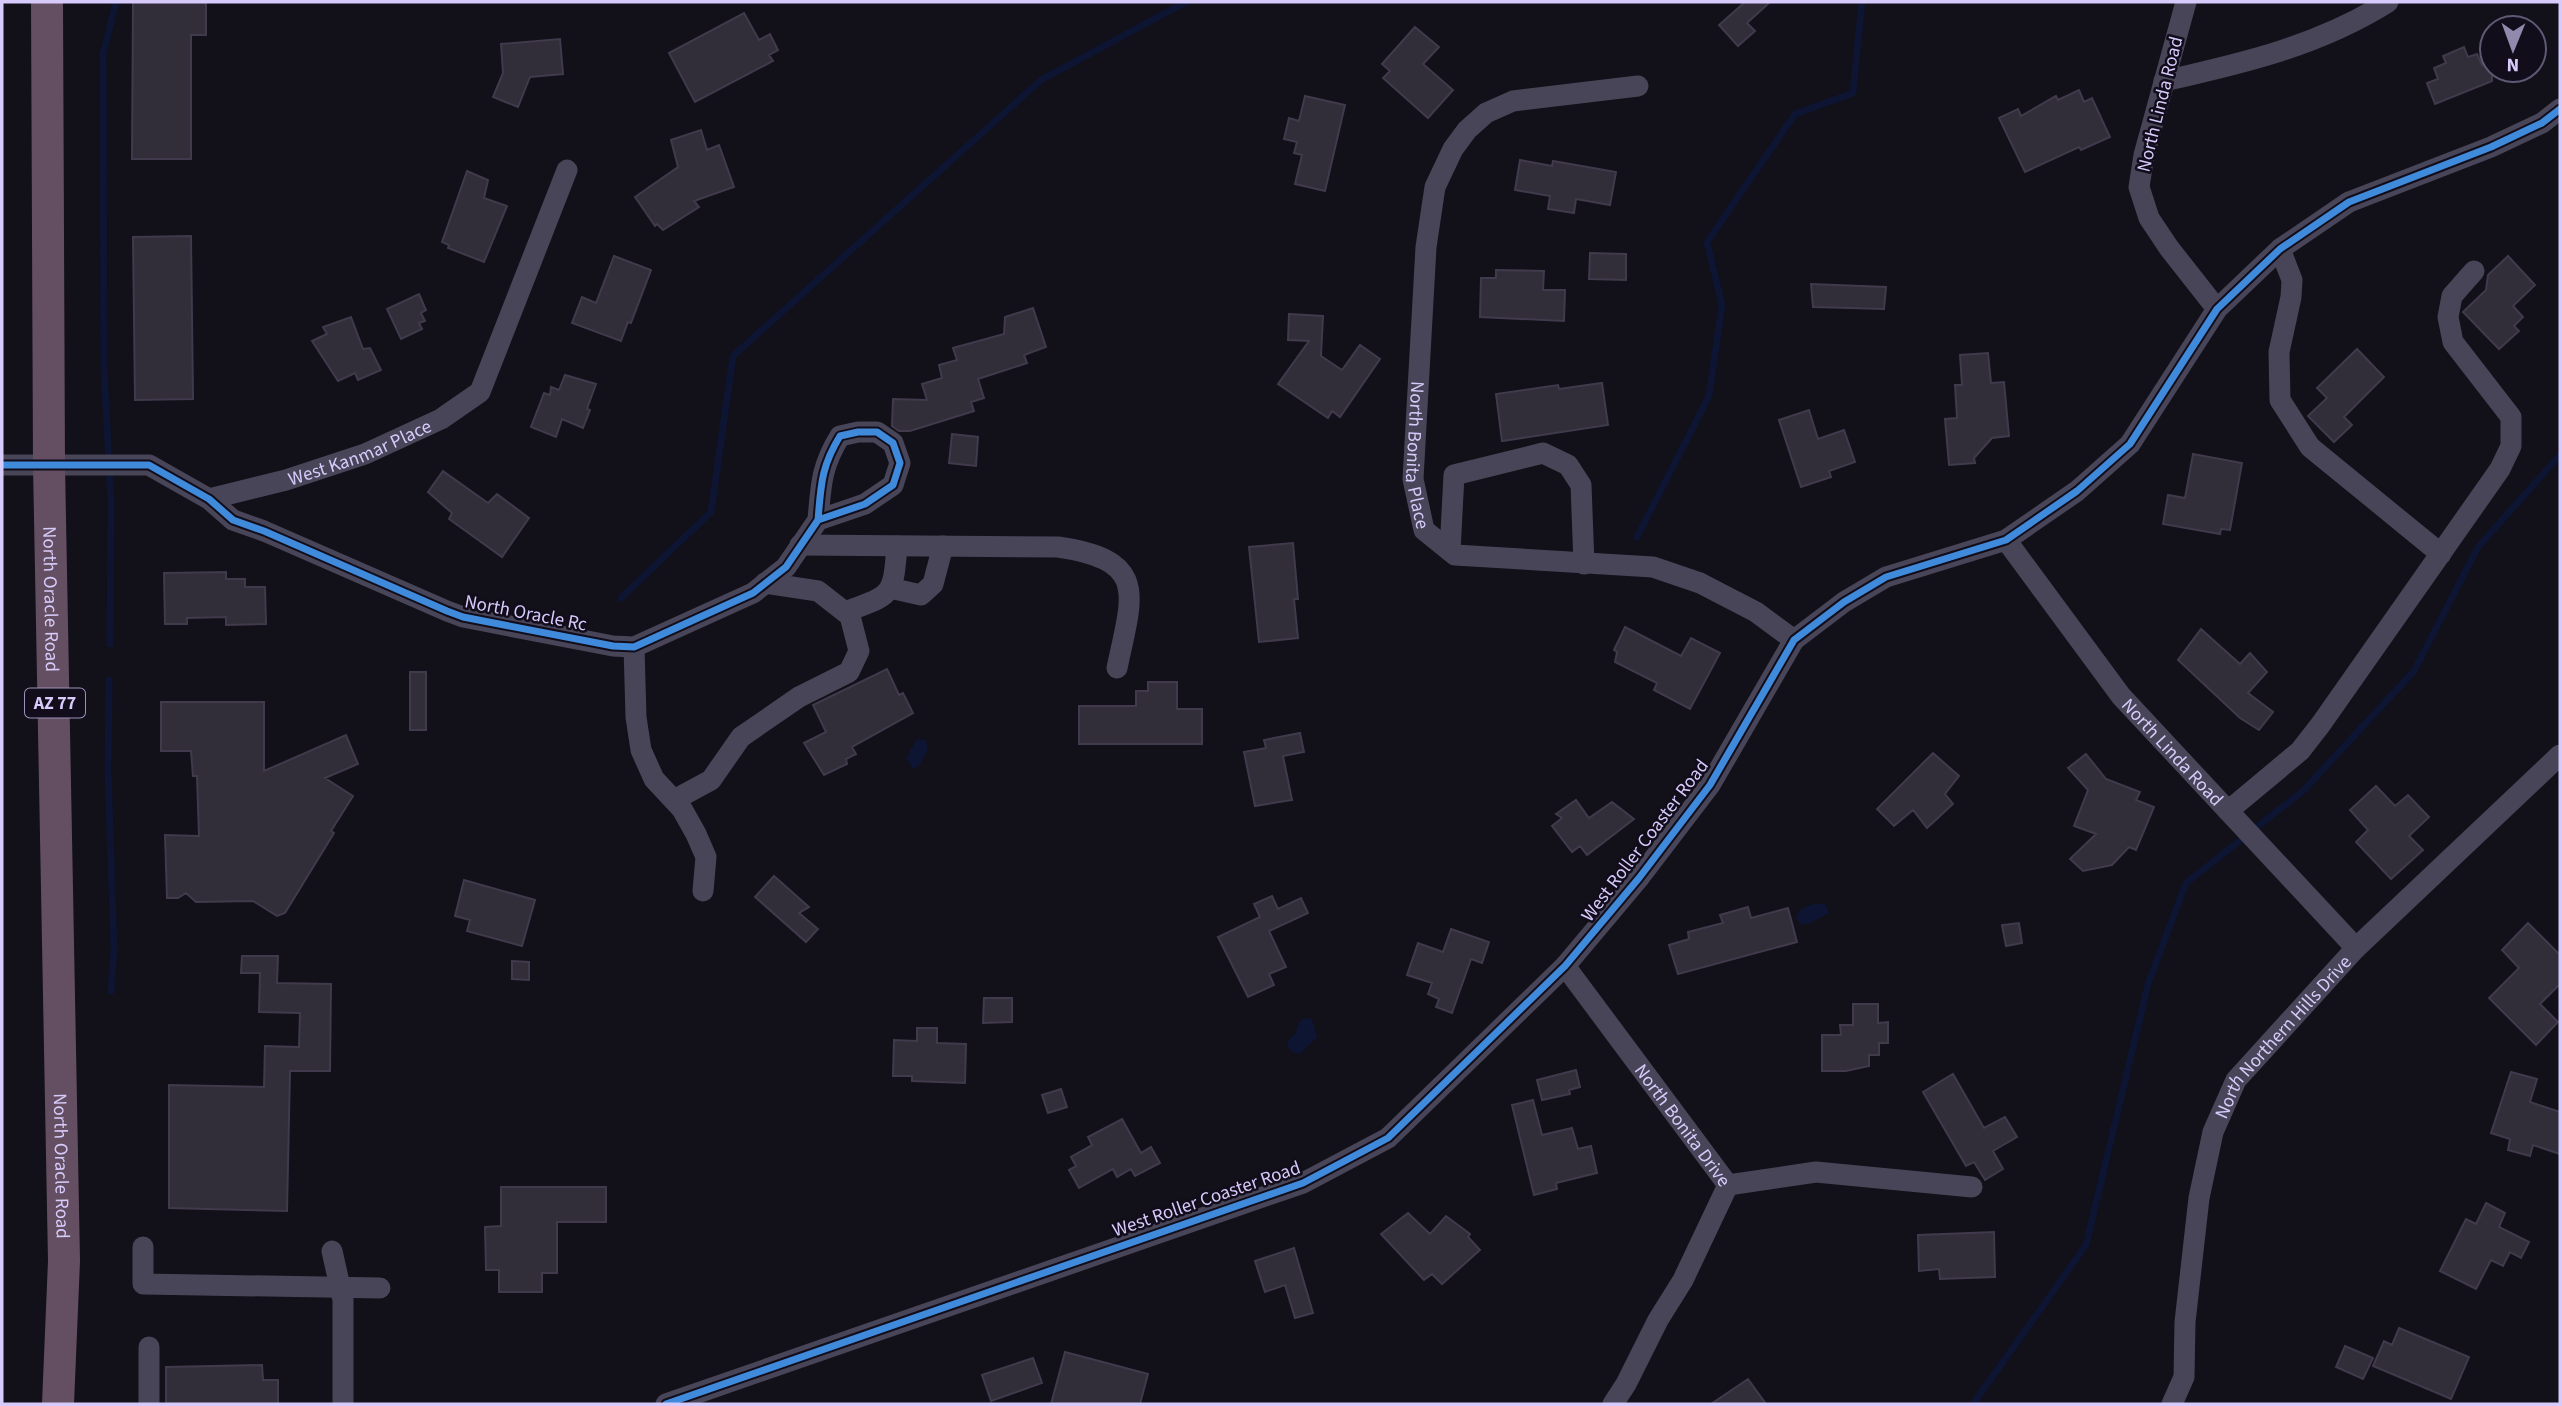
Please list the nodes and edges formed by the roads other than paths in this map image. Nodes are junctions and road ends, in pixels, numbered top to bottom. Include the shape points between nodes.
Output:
1 (47, 2) edge
2 (2186, 2) edge
3 (2388, 2) edge
4 (2164, 81) junction
5 (1638, 86) dead end
6 (2560, 109) edge
7 (566, 170) dead end
8 (2280, 249) junction
9 (2474, 271) dead end
10 (2217, 309) junction
11 (2, 465) edge
12 (49, 465) junction
13 (209, 499) junction
14 (818, 520) junction
15 (2006, 540) junction
16 (800, 545) junction
17 (897, 546) junction
18 (943, 546) junction
19 (1450, 551) junction
20 (2441, 554) junction
21 (1584, 564) junction
22 (765, 583) junction
23 (890, 588) junction
24 (845, 612) junction
25 (1794, 640) junction
26 (634, 647) junction
27 (1117, 668) dead end
28 (2560, 755) edge
29 (674, 800) junction
30 (2228, 811) junction
31 (703, 891) dead end
32 (2356, 948) junction
33 (1565, 966) junction
34 (1728, 1185) junction
35 (1972, 1188) dead end
36 (144, 1247) dead end
37 (332, 1251) dead end
38 (341, 1288) junction
39 (380, 1288) dead end
40 (149, 1347) dead end
41 (58, 1404) edge
42 (149, 1404) edge
43 (344, 1404) edge
44 (666, 1404) edge
45 (1612, 1404) edge
46 (2172, 1404) edge

1 - 12 highway, North Oracle Road / AZ 77
2 - 4 street, North Linda Road
3 - 4 street via 2306,44
4 - 10 street, North Linda Road via 2139,187 2149,218
5 - 19 street, North Bonita Place via 1513,101 1486,113 1453,149 1435,187 1426,247 1413,479 1424,530
6 - 8 street, West Roller Coaster Road via 2542,123 2491,147 2349,202
7 - 13 street, West Kanmar Place via 480,392 441,419 365,454
8 - 10 street, West Roller Coaster Road
8 - 20 street via 2292,280 2278,352 2280,400 2310,447
9 - 20 street via 2452,296 2448,317 2453,342 2511,417 2511,446
10 - 15 street, West Roller Coaster Road via 2130,444 2077,491
11 - 12 street
12 - 13 street via 149,465
12 - 41 highway, North Oracle Road / AZ 77 via 64,1261
13 - 26 street, North Oracle Rc via 233,520 463,617
14 - 14 street via 865,504 893,485 900,463 893,443 877,432 840,436 827,457
14 - 16 street
15 - 25 street, West Roller Coaster Road via 1886,578 1844,601
15 - 30 street, North Linda Road via 2121,696
16 - 17 street
16 - 22 street via 786,567
17 - 18 street
17 - 23 street via 895,580
18 - 23 street via 933,584 921,595
18 - 27 street via 1081,550 1121,570 1128,581 1131,603
19 - 21 street, North Bonita Place
19 - 21 street via 1454,475 1543,453 1568,465 1581,485
20 - 30 street via 2300,751
21 - 25 street, North Bonita Place via 1653,567 1700,583 1756,612
22 - 24 street via 818,591
22 - 26 street via 753,593
23 - 24 street via 883,597
24 - 29 street via 859,652 849,672 799,697 741,737 711,780
25 - 33 street, West Roller Coaster Road via 1710,785
26 - 29 street via 641,750 654,779
28 - 32 street, North Northern Hills Drive
29 - 31 street via 706,857
30 - 32 street, North Linda Road
32 - 46 street, North Northern Hills Drive via 2236,1080 2213,1132 2199,1198 2185,1322 2184,1377
33 - 34 street, North Bonita Drive
33 - 44 street, West Roller Coaster Road via 1388,1138 1303,1183
34 - 35 street via 1816,1172
34 - 45 street, North Bonita Drive via 1684,1280
36 - 38 street via 143,1284
37 - 38 street
38 - 39 street
38 - 43 street
40 - 42 street

